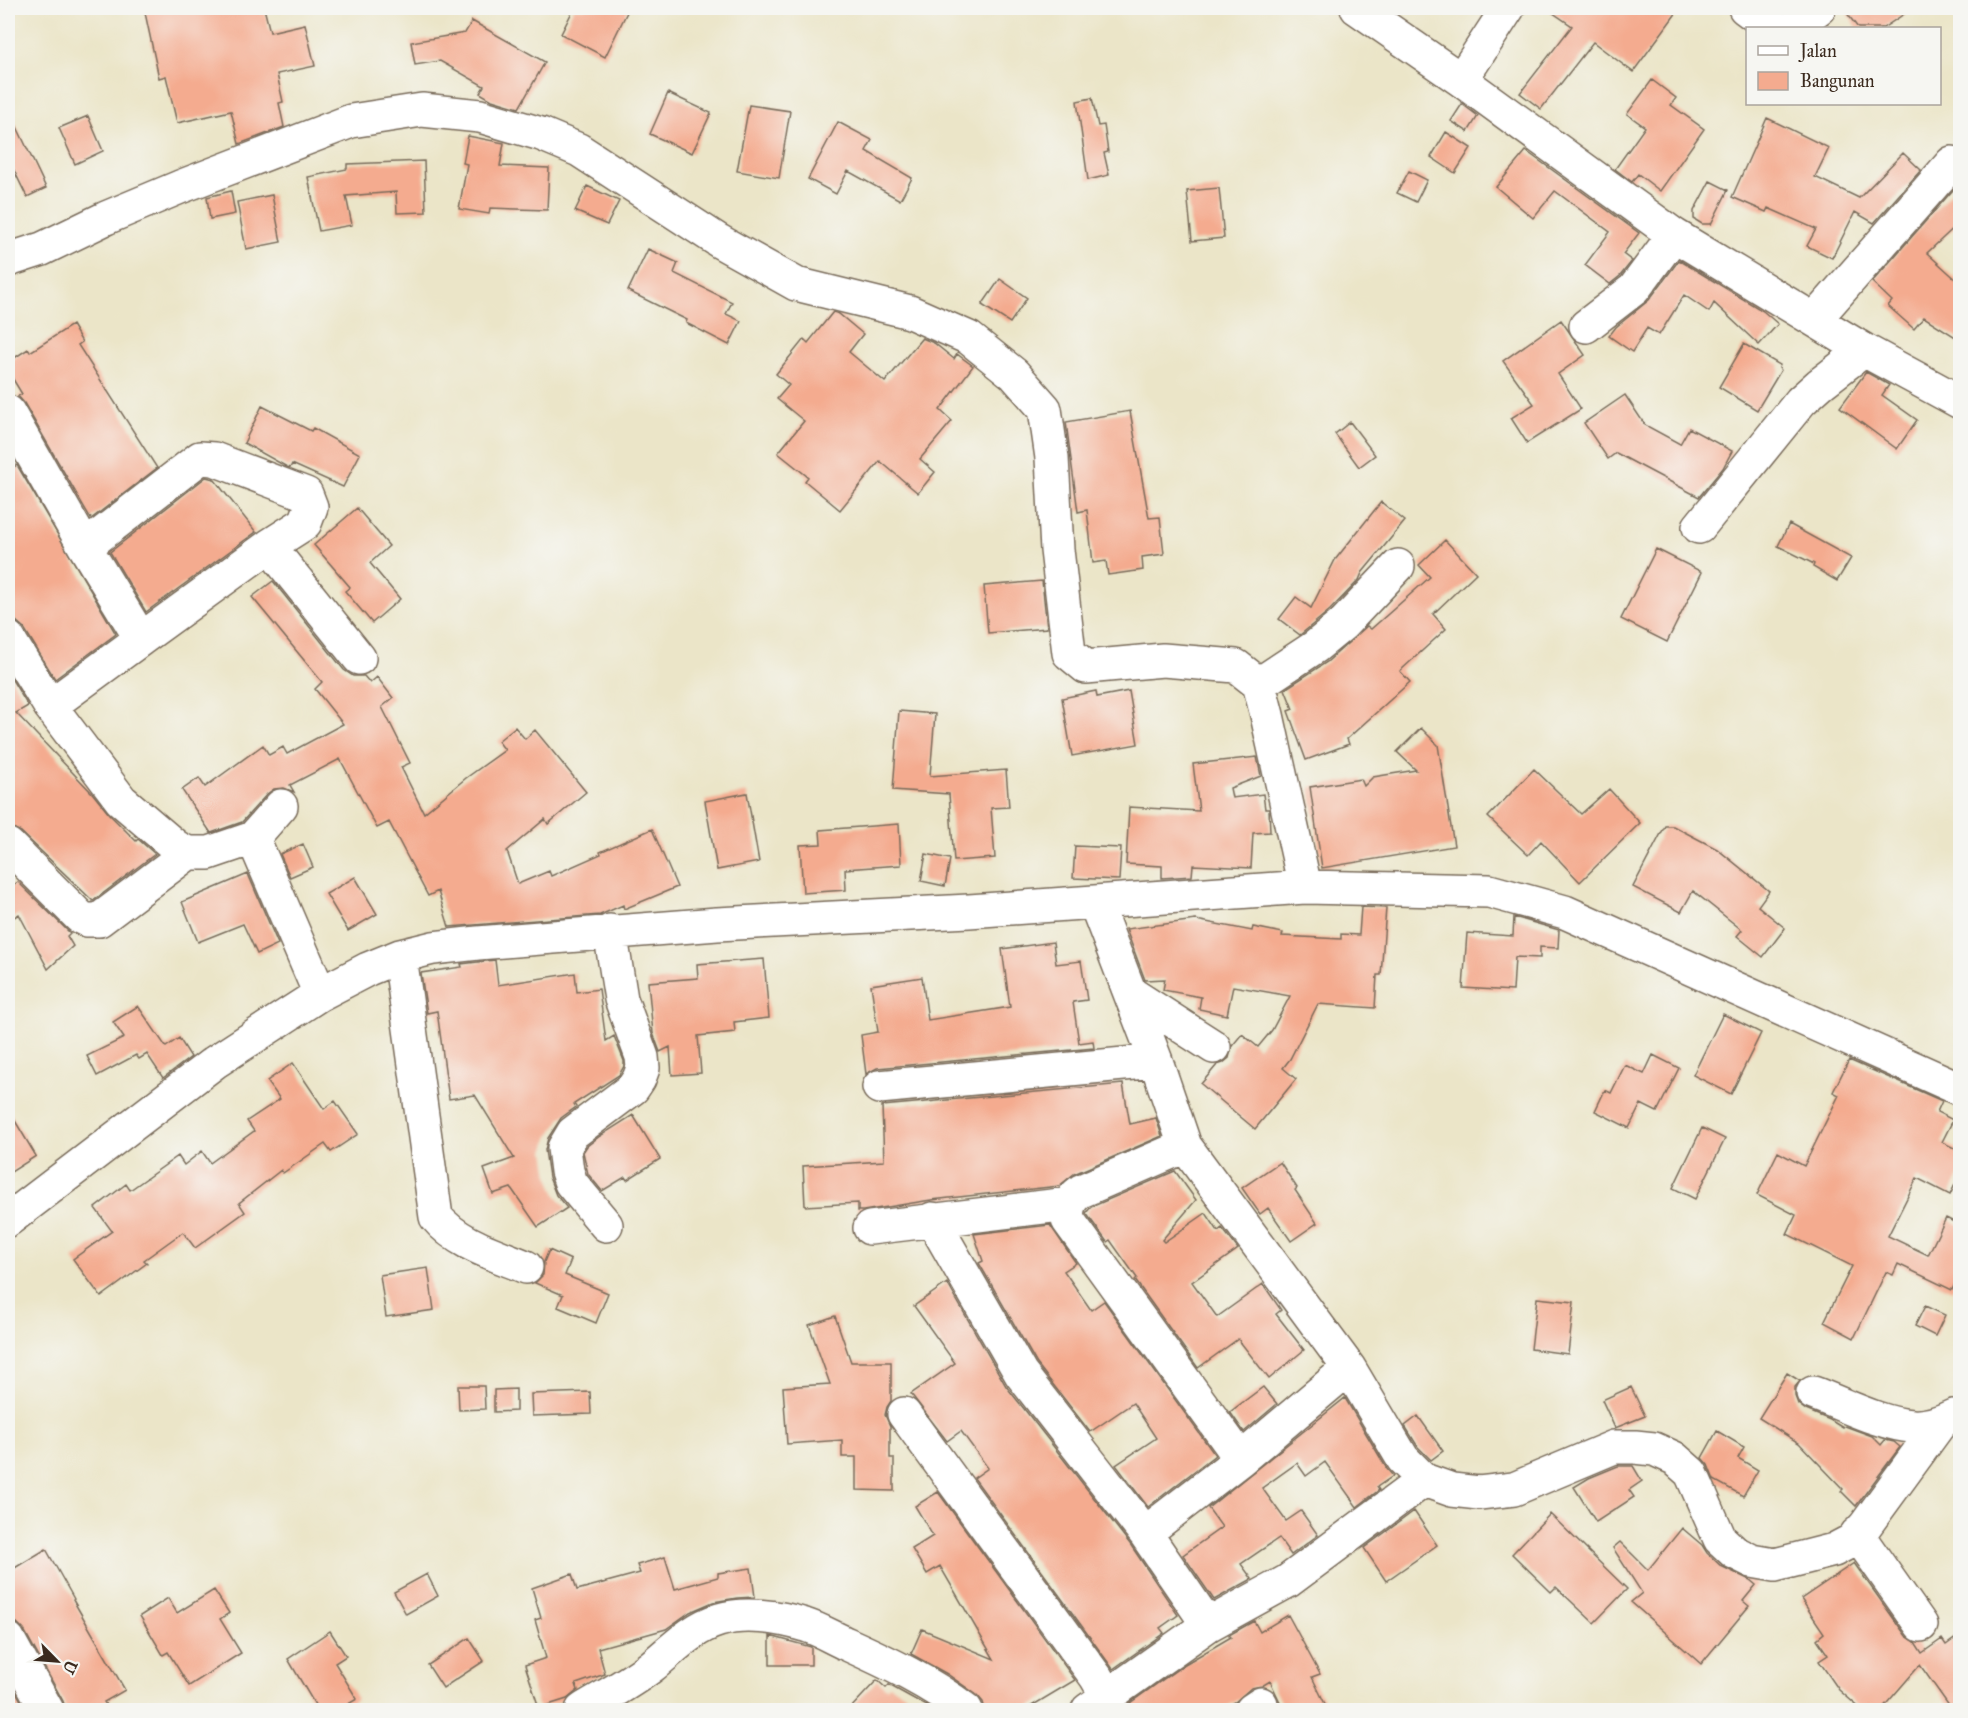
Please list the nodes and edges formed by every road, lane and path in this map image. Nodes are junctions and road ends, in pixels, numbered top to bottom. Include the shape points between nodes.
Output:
1 (1357, 8) edge
2 (1508, 8) edge
3 (1745, 8) edge
4 (1819, 8) edge
5 (1771, 27) edge
6 (1793, 27) edge
7 (1461, 80) junction
8 (1952, 163) dead end
9 (1674, 235) junction
10 (8, 260) edge
11 (1815, 319) junction
12 (1586, 326) dead end
13 (1864, 350) junction
14 (1960, 402) edge
15 (8, 412) edge
16 (1699, 527) dead end
17 (269, 546) junction
18 (85, 547) junction
19 (1398, 566) dead end
20 (8, 638) edge
21 (141, 639) junction
22 (359, 658) dead end
23 (1259, 684) junction
24 (50, 706) junction
25 (281, 806) dead end
26 (253, 838) junction
27 (8, 845) edge
28 (188, 853) junction
29 (1305, 887) junction
30 (1095, 902) junction
31 (610, 931) junction
32 (400, 956) junction
33 (1130, 993) junction
34 (320, 994) junction
35 (1214, 1047) dead end
36 (1156, 1061) junction
37 (879, 1087) dead end
38 (1960, 1089) edge
39 (1185, 1146) junction
40 (1069, 1204) junction
41 (8, 1220) edge
42 (932, 1220) junction
43 (606, 1225) dead end
44 (870, 1228) dead end
45 (526, 1267) dead end
46 (1348, 1368) junction
47 (1814, 1393) dead end
48 (904, 1414) dead end
49 (1951, 1418) edge
50 (1241, 1459) junction
51 (1424, 1480) junction
52 (1145, 1533) junction
53 (1857, 1534) junction
54 (1921, 1624) dead end
55 (1208, 1625) junction
56 (8, 1639) edge
57 (1097, 1703) edge
58 (47, 1710) edge
59 (582, 1710) edge
60 (966, 1710) edge

1 - 7 street
2 - 7 street
3 - 5 street
4 - 6 street
7 - 9 street
8 - 11 street
9 - 11 street
9 - 12 street via 1634,290
10 - 23 street via 42,249 180,187 351,121 422,110 480,116 541,134 579,150 719,241 796,284 910,312 969,338 1014,374 1045,409 1069,653 1086,667 1163,660 1236,666
11 - 13 street
13 - 14 street
13 - 16 street via 1801,401
15 - 18 street
17 - 18 street via 305,523 311,507 306,494 214,459 200,458
17 - 21 street
17 - 22 street
18 - 21 street
19 - 23 street via 1344,624
20 - 24 street
21 - 24 street
23 - 29 street
24 - 28 street via 121,800 176,848
25 - 26 street
26 - 28 street via 209,853
26 - 34 street
27 - 28 street via 80,917 93,921
29 - 30 street
29 - 38 street via 1489,891 1565,912
30 - 31 street
30 - 33 street
31 - 32 street via 433,948
31 - 43 street via 621,999 643,1068 633,1088 573,1133 564,1148 571,1183
32 - 34 street
32 - 45 street via 436,1217 463,1240
33 - 35 street
33 - 36 street
34 - 41 street via 215,1062
36 - 37 street
36 - 39 street
39 - 40 street via 1081,1191
39 - 46 street
40 - 42 street
40 - 50 street via 1068,1220
42 - 44 street
42 - 52 street via 1021,1374
46 - 50 street
46 - 51 street via 1402,1459
47 - 49 street via 1884,1420 1913,1426
48 - 57 street via 1089,1668
49 - 53 street
50 - 52 street
51 - 53 street via 1461,1491 1514,1489 1614,1447 1654,1449 1674,1458 1691,1473 1720,1539 1752,1561 1775,1565 1834,1550
51 - 55 street via 1288,1581
52 - 55 street
53 - 54 street
55 - 57 street
56 - 58 street
59 - 60 street via 651,1667 703,1626 720,1619 767,1617 805,1625 896,1666

